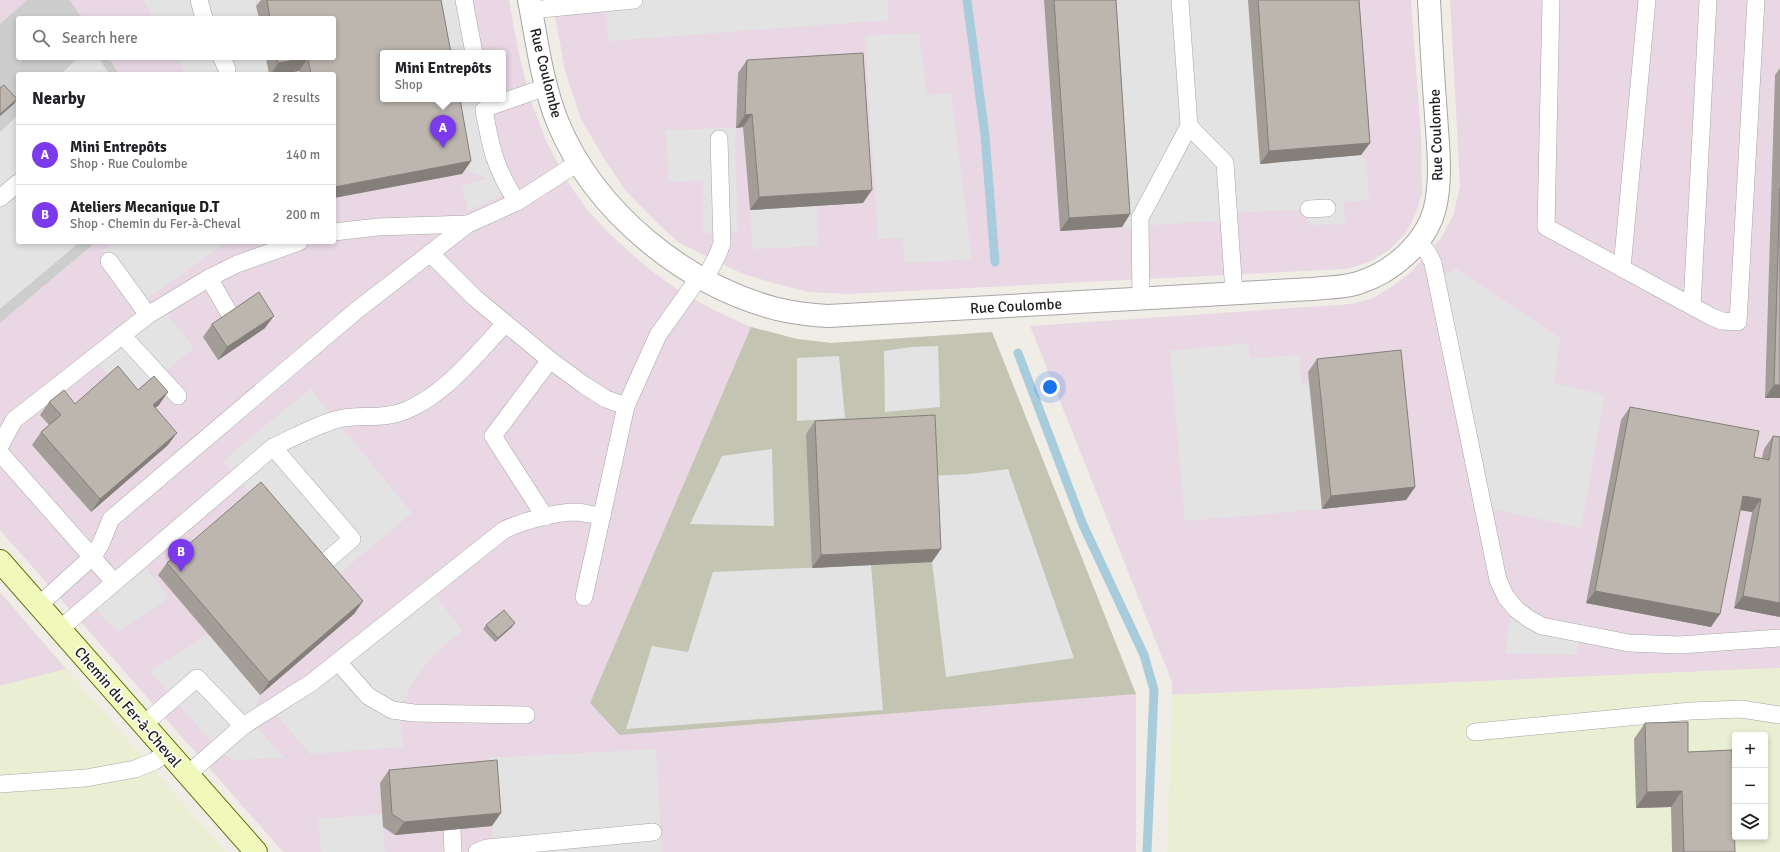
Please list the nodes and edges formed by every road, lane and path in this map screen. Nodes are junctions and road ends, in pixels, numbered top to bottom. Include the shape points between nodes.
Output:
1 (199, 0) edge
2 (464, 0) edge
3 (634, 0) edge
4 (1180, 0) edge
5 (1429, 0) edge
6 (1552, 0) edge
7 (1647, 0) edge
8 (1708, 0) edge
9 (1756, 0) edge
10 (530, 5) edge
11 (203, 16) edge
12 (473, 50) edge
13 (546, 87) junction
14 (506, 98) edge
15 (483, 104) edge
16 (1189, 126) junction
17 (719, 139) dead end
18 (579, 162) junction
19 (16, 185) edge
20 (0, 198) edge
21 (517, 202) junction
22 (1327, 208) dead end
23 (1309, 209) dead end
24 (468, 224) junction
25 (336, 232) edge
26 (1418, 241) junction
27 (287, 244) edge
28 (264, 248) edge
29 (430, 253) junction
30 (109, 261) dead end
31 (1622, 268) junction
32 (209, 278) junction
33 (702, 278) junction
34 (1234, 293) junction
35 (1141, 299) junction
36 (1692, 306) junction
37 (148, 315) junction
38 (232, 318) edge
39 (505, 324) junction
40 (122, 335) junction
41 (550, 360) junction
42 (178, 396) dead end
43 (626, 406) junction
44 (0, 446) edge
45 (273, 447) junction
46 (0, 453) edge
47 (602, 516) junction
48 (545, 517) junction
49 (92, 557) junction
50 (0, 561) edge
51 (316, 570) edge
52 (114, 582) junction
53 (584, 596) dead end
54 (39, 605) junction
55 (60, 629) junction
56 (1780, 638) edge
57 (339, 662) junction
58 (526, 715) dead end
59 (1780, 715) edge
60 (143, 725) junction
61 (242, 726) junction
62 (1475, 732) dead end
63 (167, 752) junction
64 (187, 775) junction
65 (0, 784) edge
66 (452, 829) edge
67 (654, 832) dead end
68 (256, 852) edge
69 (453, 852) edge
70 (478, 852) edge

1 - 11 lane
2 - 12 lane
3 - 10 lane
4 - 16 lane
5 - 26 street, Rue Coulombe via 1439,169 1434,209
6 - 31 lane via 1546,227
7 - 31 lane
8 - 36 lane
9 - 36 lane via 1738,322 1722,321
10 - 13 street, Rue Coulombe
13 - 14 lane
13 - 18 street, Rue Coulombe via 558,124
15 - 21 lane via 491,151 502,178
16 - 34 lane via 1225,163
16 - 35 lane via 1140,218
17 - 33 lane via 722,243
18 - 21 lane
18 - 33 street, Rue Coulombe via 602,197 624,220 647,241
19 - 20 lane
21 - 24 lane
22 - 23 lane
24 - 25 lane via 378,227
24 - 29 lane
26 - 34 street, Rue Coulombe via 1391,267 1375,277 1356,284
26 - 56 lane via 1432,263 1498,580 1506,597 1516,609 1529,620 1542,626 1629,643 1679,645
27 - 28 lane
28 - 32 lane
29 - 39 lane
29 - 49 lane via 357,310 111,519 101,546
30 - 37 lane
31 - 36 lane
32 - 37 lane
32 - 38 lane
33 - 35 street, Rue Coulombe via 777,309 828,316
33 - 43 lane via 658,335
34 - 35 street, Rue Coulombe
37 - 40 lane
39 - 41 lane
39 - 45 lane via 442,388 413,407 386,417 335,420
40 - 42 lane
40 - 44 lane via 14,420
41 - 43 lane via 606,399
41 - 48 lane via 493,436
43 - 47 lane
45 - 51 lane via 352,539
45 - 52 lane
46 - 49 lane
47 - 48 lane via 576,512
47 - 53 lane
48 - 57 lane via 522,522 504,530
49 - 52 lane
49 - 54 lane
50 - 54 street, Chemin du Fer-à-Cheval
52 - 55 lane
54 - 55 street, Chemin du Fer-à-Cheval
55 - 60 street, Chemin du Fer-à-Cheval
57 - 58 lane via 368,696 392,710 414,713
57 - 61 lane via 311,684
59 - 62 lane via 1741,709 1691,711
60 - 61 lane via 197,678
60 - 63 street, Chemin du Fer-à-Cheval
61 - 64 lane
63 - 64 street, Chemin du Fer-à-Cheval
63 - 65 lane via 155,761 135,769 86,778
64 - 68 street, Chemin du Fer-à-Cheval
66 - 69 lane
67 - 70 lane via 487,848

